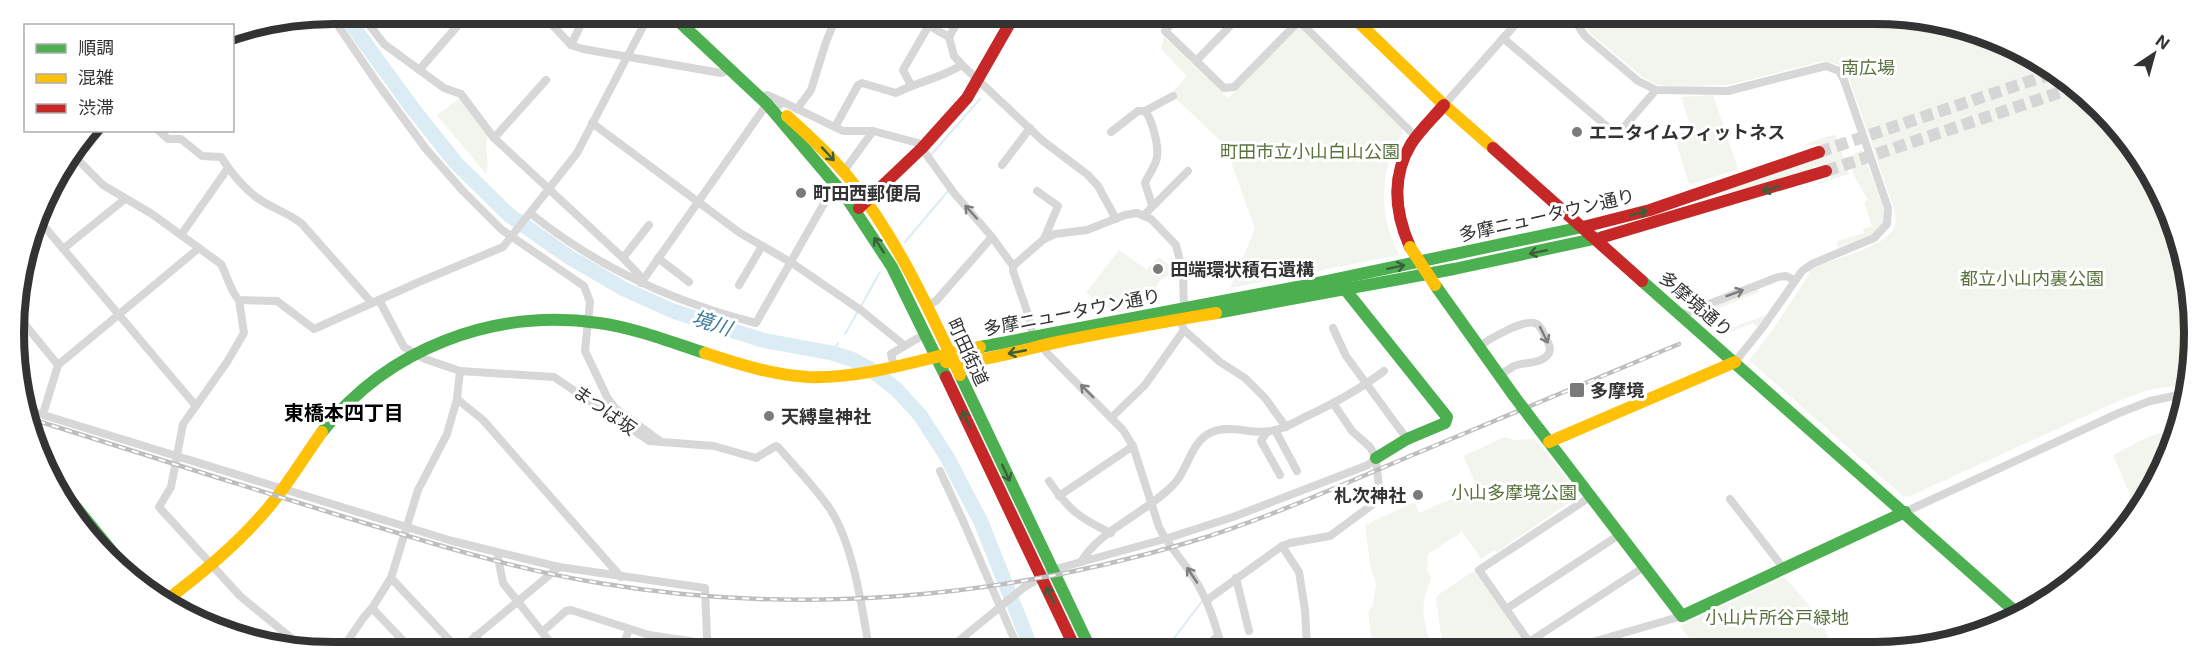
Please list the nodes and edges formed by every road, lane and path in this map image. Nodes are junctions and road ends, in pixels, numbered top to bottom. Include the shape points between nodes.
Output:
1 (337, 24) edge
2 (369, 24) edge
3 (459, 24) edge
4 (551, 24) edge
5 (582, 24) edge
6 (644, 24) edge
7 (681, 24) edge
8 (833, 24) edge
9 (926, 24) edge
10 (956, 24) edge
11 (1010, 24) edge
12 (1171, 24) edge
13 (1232, 24) edge
14 (1293, 24) edge
15 (1305, 24) edge
16 (1360, 24) edge
17 (1516, 24) edge
18 (1577, 24) edge
19 (929, 26) junction
20 (949, 37) junction
21 (1503, 38) junction
22 (571, 45) junction
23 (627, 55) junction
24 (1196, 61) junction
25 (962, 65) junction
26 (419, 70) junction
27 (730, 70) junction
28 (546, 80) dead end
29 (978, 80) junction
30 (911, 85) junction
31 (1656, 90) junction
32 (1173, 96) dead end
33 (771, 103) junction
34 (1444, 105) junction
35 (797, 109) junction
36 (1145, 111) junction
37 (592, 123) junction
38 (835, 127) junction
39 (1030, 128) junction
40 (873, 131) junction
41 (160, 132) edge
42 (1112, 132) dead end
43 (1416, 137) junction
44 (494, 138) junction
45 (922, 148) junction
46 (1819, 152) tunnel mouth
47 (77, 159) edge
48 (1002, 165) dead end
49 (228, 168) junction
50 (844, 171) junction
51 (1188, 171) dead end
52 (1826, 171) tunnel mouth
53 (837, 186) junction
54 (548, 190) junction
55 (1038, 191) dead end
56 (125, 199) junction
57 (866, 202) junction
58 (699, 203) junction
59 (1152, 205) junction
60 (856, 211) junction
61 (529, 215) junction
62 (1144, 215) junction
63 (1116, 219) junction
64 (650, 225) dead end
65 (44, 226) edge
66 (1583, 228) junction
67 (181, 235) junction
68 (514, 236) junction
69 (992, 237) junction
70 (1044, 239) junction
71 (1595, 239) junction
72 (762, 246) junction
73 (199, 248) junction
74 (63, 249) junction
75 (623, 258) junction
76 (658, 258) junction
77 (792, 262) junction
78 (1013, 266) junction
79 (1794, 280) junction
80 (642, 281) junction
81 (689, 282) dead end
82 (739, 285) dead end
83 (1344, 288) junction
84 (239, 300) junction
85 (376, 301) junction
86 (927, 305) junction
87 (118, 315) junction
88 (1681, 315) junction
89 (1183, 319) junction
90 (588, 322) junction
91 (24, 324) edge
92 (1333, 328) dead end
93 (925, 334) junction
94 (1034, 337) junction
95 (904, 345) junction
96 (1043, 346) junction
97 (1478, 347) junction
98 (415, 354) junction
99 (937, 358) junction
100 (952, 358) junction
101 (1735, 362) junction
102 (58, 364) junction
103 (893, 367) junction
104 (460, 371) junction
105 (1384, 371) dead end
106 (1498, 376) junction
107 (1366, 385) junction
108 (2177, 395) edge
109 (457, 399) junction
110 (1333, 403) junction
111 (196, 406) junction
112 (35, 412) edge
113 (43, 414) junction
114 (1112, 418) junction
115 (1286, 427) junction
116 (1271, 431) junction
117 (1407, 439) junction
118 (662, 442) junction
119 (1549, 442) junction
120 (1133, 446) junction
121 (177, 456) junction
122 (1376, 458) junction
123 (939, 471) dead end
124 (1297, 471) dead end
125 (1280, 475) dead end
126 (1049, 481) dead end
127 (283, 489) junction
128 (1059, 496) junction
129 (1590, 497) junction
130 (1730, 499) dead end
131 (1151, 504) junction
132 (1905, 512) junction
133 (406, 527) junction
134 (1111, 533) junction
135 (1619, 535) junction
136 (1165, 539) junction
137 (1282, 546) junction
138 (497, 552) junction
139 (1081, 562) junction
140 (211, 566) junction
141 (559, 567) junction
142 (1644, 567) junction
143 (1784, 569) junction
144 (1052, 570) junction
145 (1040, 576) junction
146 (621, 577) junction
147 (391, 578) junction
148 (1236, 578) junction
149 (171, 597) edge
150 (1207, 600) junction
151 (518, 601) junction
152 (1001, 606) junction
153 (372, 608) junction
154 (1506, 609) junction
155 (2013, 609) edge
156 (1682, 616) junction
157 (629, 629) junction
158 (1249, 631) dead end
159 (542, 632) junction
160 (475, 636) junction
161 (1218, 636) junction
162 (292, 639) edge
163 (347, 642) edge
164 (404, 642) edge
165 (451, 642) edge
166 (468, 642) edge
167 (479, 642) edge
168 (550, 642) edge
169 (625, 642) edge
170 (686, 642) edge
171 (709, 642) edge
172 (868, 642) edge
173 (957, 642) edge
174 (1016, 642) edge
175 (1072, 642) edge
176 (1087, 642) edge
177 (1211, 642) edge
178 (1220, 642) edge
179 (1307, 642) edge
180 (1529, 642) edge
181 (1538, 642) edge
182 (1592, 642) edge

1 - 68 street via 426,149 484,213
2 - 26 street via 384,44
3 - 26 street
4 - 22 street
5 - 22 street
6 - 23 street
7 - 27 street, 町田街道
8 - 35 street via 811,90
9 - 19 street
10 - 20 street
11 - 29 street
12 - 24 street via 1165,31
13 - 24 street
14 - 24 street via 1234,87 1224,88
15 - 43 street
16 - 34 street, 多摩境通り
17 - 21 street
18 - 31 street via 1585,36 1638,81
19 - 20 street
19 - 30 street via 903,70
20 - 25 street via 954,56
21 - 31 street via 1617,135
21 - 34 street
22 - 23 street
23 - 27 street via 721,73
23 - 37 street
25 - 29 street
25 - 30 street via 945,75
26 - 44 street via 444,88 461,93
27 - 33 street, 町田街道
28 - 44 street
29 - 39 street
29 - 45 street
30 - 38 street via 896,93 858,85
31 - 79 street via 1728,91 1822,66 1842,74 1888,208 1887,224 1874,238 1812,264
32 - 36 street
33 - 35 street
33 -> 50 street, 町田街道
33 - 53 street, 町田街道
33 - 58 street
34 - 43 street
34 - 66 street, 多摩境通り
35 - 38 street
36 - 42 street via 1138,111
36 - 59 street via 1155,135 1157,158 1145,183
37 - 54 street via 577,153
37 - 58 street
38 - 40 street via 843,131
39 - 48 street
39 - 63 street via 1088,175
40 - 45 street via 918,142
40 - 50 street
41 - 49 street via 168,139 181,139 202,156 221,157
43 - 97 street, bridge via 1403,159 1396,188 1402,229 1410,247
44 - 54 street
45 - 57 street
69 -> 45 street
66 -> 46 street, 多摩ニュータウン通り
47 - 56 street via 103,185
49 - 67 street
49 - 85 street via 255,196 302,224
50 - 57 street, 町田街道
51 - 59 street
52 -> 71 street, 多摩ニュータウン通り
53 - 60 street, 町田街道
53 - 77 street
54 - 61 street
54 - 75 street
55 - 70 street via 1058,206
56 - 67 street
56 - 74 street
57 - 60 street
57 - 86 street, 町田街道
58 - 72 street
58 - 76 street
59 - 62 street
93 -> 60 street, 町田街道 via 891,264
61 - 68 street
61 - 80 street via 581,250
62 - 63 street
62 - 89 street via 1176,245 1183,274
63 - 70 street
64 - 75 street
65 - 74 street
66 - 71 street, 多摩境通り
89 -> 66 street, 多摩ニュータウン通り
67 - 73 street
68 - 85 street via 503,247
68 - 90 street via 584,286 590,302
69 - 78 street
69 - 86 street via 936,301
70 - 78 street
71 -> 83 street, 多摩ニュータウン通り
71 - 88 street, 多摩境通り
72 - 77 street
72 - 82 street
73 - 84 street via 221,264
73 - 87 street
74 - 87 street
75 - 80 street
76 - 80 street
76 - 81 street
77 - 80 street via 756,323 698,307
77 - 95 street
78 - 94 street
88 -> 79 street via 1778,277
79 - 101 street
83 - 89 street, 多摩ニュータウン通り
83 - 117 street via 1447,417 1446,423
84 - 85 street via 277,301 314,329
84 - 111 street via 244,333
85 - 98 street via 402,345
86 - 100 street, 町田街道
87 - 102 street
87 - 111 street
88 - 101 street, 多摩境通り
89 - 94 street, 多摩ニュータウン通り
89 - 96 street, 多摩ニュータウン通り
89 - 114 street via 1145,386
89 - 115 street via 1220,362 1245,378 1265,398
90 - 98 street, 多摩ニュータウン通り via 536,320 501,324 451,338
90 - 103 street, 多摩ニュータウン通り via 633,330 769,371 809,377 846,376
90 - 118 street via 585,351 610,404
91 - 102 street
92 - 107 street
93 - 95 street
93 - 99 street, 町田街道
94 - 100 street, 多摩ニュータウン通り
95 - 103 street via 891,354
96 -> 100 street, 多摩ニュータウン通り
114 -> 96 street
97 - 106 street
97 -> 106 street via 1525,324 1540,326 1549,353
98 - 104 street
98 - 127 street, 多摩ニュータウン通り via 341,411
99 - 100 street, 多摩ニュータウン通り
99 - 103 street, 多摩ニュータウン通り
145 -> 99 street, 町田街道
100 -> 144 street, 町田街道
101 - 119 street
101 - 132 street, 多摩境通り
102 - 113 street
104 - 109 street
104 - 118 street, まつば坂 via 548,376 564,382 649,441
105 - 107 street
106 - 119 street, bridge
107 - 110 street
107 - 117 street
108 - 132 street via 2119,413
109 - 133 street via 447,434 423,477
109 - 146 street via 483,420
110 - 115 street
110 - 122 street
111 - 121 street via 183,424
112 - 113 street
113 - 121 street
114 - 120 street
115 - 116 street
116 - 124 street
116 - 125 street via 1261,441
116 - 131 street via 1227,429 1206,435 1176,482
117 - 122 street
118 - 172 street, まつば坂 via 714,446 756,458 776,446 779,448 831,510 839,527 856,582
119 - 129 street
120 - 128 street
120 - 131 street
121 - 127 street
121 - 140 street via 171,487 159,507
122 - 136 street via 1368,465 1281,499
122 - 137 street via 1380,499 1330,536
123 - 152 street
126 - 128 street
127 - 133 street
127 - 140 street, 多摩ニュータウン通り via 246,533
128 - 134 street via 1078,517
129 - 135 street
129 - 154 street via 1479,570
130 - 143 street via 1742,507
131 - 134 street
131 - 136 street
132 - 143 street
132 - 155 street, 多摩境通り
133 - 138 street
133 - 147 street
134 - 139 street via 1088,550
135 - 142 street
135 - 154 street
136 - 139 street
150 -> 136 street
137 - 148 street
137 - 179 street via 1299,572
138 - 141 street
138 - 151 street via 503,583
139 - 144 street
140 - 149 street, 多摩ニュータウン通り
140 - 162 street
141 - 146 street
141 - 151 street
142 - 156 street
142 - 181 street
143 - 156 street
144 - 145 street
144 - 176 street, 町田街道
145 - 152 street
175 -> 145 street, 町田街道
146 - 171 street via 705,588
147 - 153 street
147 - 165 street
148 - 150 street
148 - 158 street
150 - 161 street
151 - 159 street
151 - 160 street
152 - 173 street
152 - 174 street
153 - 163 street
153 - 164 street
154 - 180 street
156 - 182 street
157 - 159 street via 568,610
157 - 169 street
157 - 170 street
159 - 168 street
160 - 166 street
160 - 167 street
161 - 177 street
161 - 178 street

